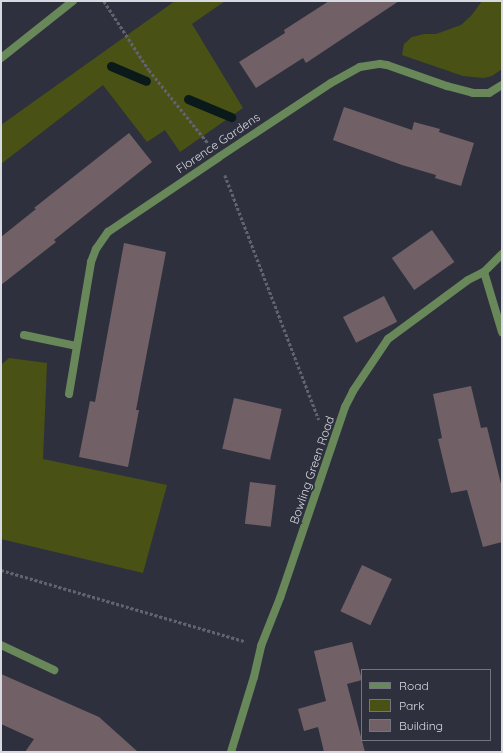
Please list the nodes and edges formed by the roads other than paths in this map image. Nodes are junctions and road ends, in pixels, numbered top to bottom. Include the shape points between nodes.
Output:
1 (73, 1) edge
2 (1, 58) edge
3 (502, 86) edge
4 (502, 254) edge
5 (484, 272) junction
6 (502, 332) edge
7 (24, 335) dead end
8 (76, 346) junction
9 (70, 394) dead end
10 (1, 645) edge
11 (54, 670) dead end
12 (231, 752) edge

1 - 2 street
3 - 8 street, Florence Gardens via 489,93 473,93 380,64 360,67 331,83 108,232 91,262
4 - 5 street, Bowling Green Road
5 - 6 street
5 - 12 street, Bowling Green Road via 468,280 388,339 353,392 262,646
7 - 8 street
8 - 9 street, Florence Gardens
10 - 11 street

